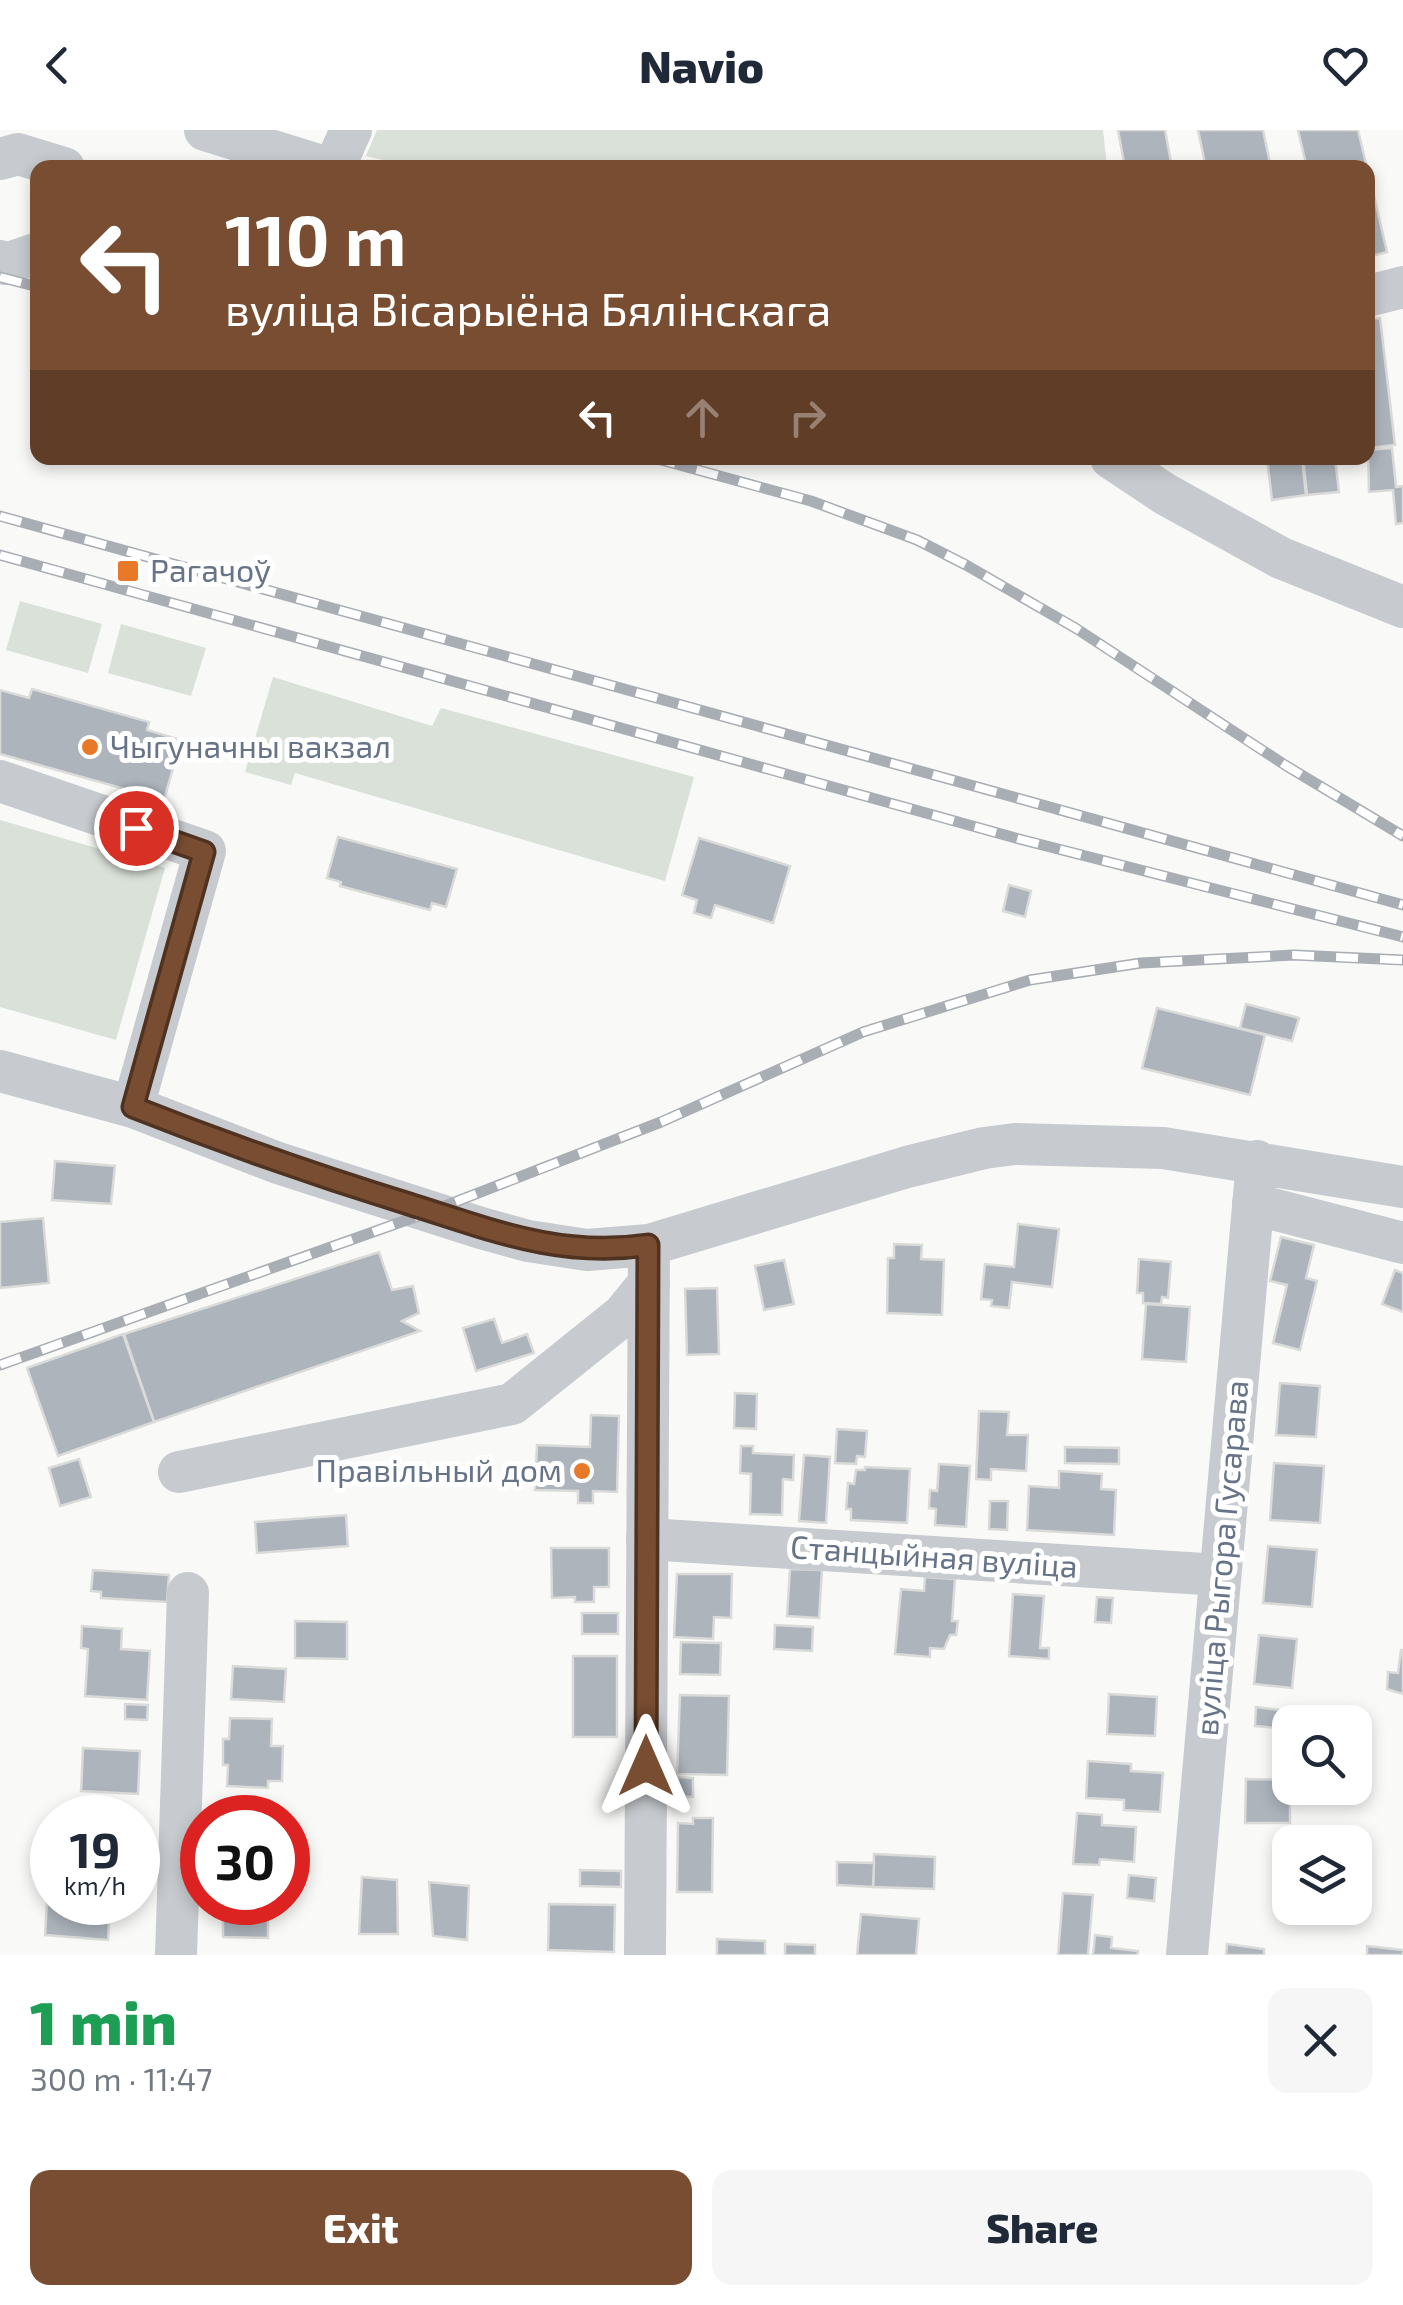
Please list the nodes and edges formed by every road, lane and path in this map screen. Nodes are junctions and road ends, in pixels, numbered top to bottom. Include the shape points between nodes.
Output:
1 (205, 130) edge
2 (351, 130) edge
3 (0, 159) edge
4 (38, 160) edge
5 (304, 160) edge
6 (335, 160) edge
7 (30, 256) edge
8 (0, 260) edge
9 (1403, 287) edge
10 (1375, 294) edge
11 (1122, 465) edge
12 (1403, 607) edge
13 (0, 780) edge
14 (0, 1071) edge
15 (133, 1107) junction
16 (1257, 1161) junction
17 (1403, 1187) edge
18 (1253, 1204) junction
19 (1403, 1243) edge
20 (648, 1264) junction
21 (179, 1472) dead end
22 (647, 1538) junction
23 (1220, 1575) junction
24 (188, 1593) dead end
25 (176, 1955) edge
26 (645, 1955) edge
27 (1187, 1955) edge

1 - 5 street
2 - 6 street
3 - 4 street via 18,154
7 - 8 street
9 - 10 street
11 - 12 street via 1281,558
13 - 15 street via 204,852
14 - 15 street
15 - 20 street via 278,1163 528,1242
16 - 17 street
16 - 18 street, вуліца Рыгора Гусарава
16 - 20 street via 1147,1147 984,1148 907,1167
18 - 19 street
18 - 23 street, вуліца Рыгора Гусарава
20 - 21 street via 623,1314 512,1404
20 - 22 street
22 - 23 street, Станцыйная вуліца
22 - 26 street
23 - 27 street, вуліца Рыгора Гусарава
24 - 25 street

